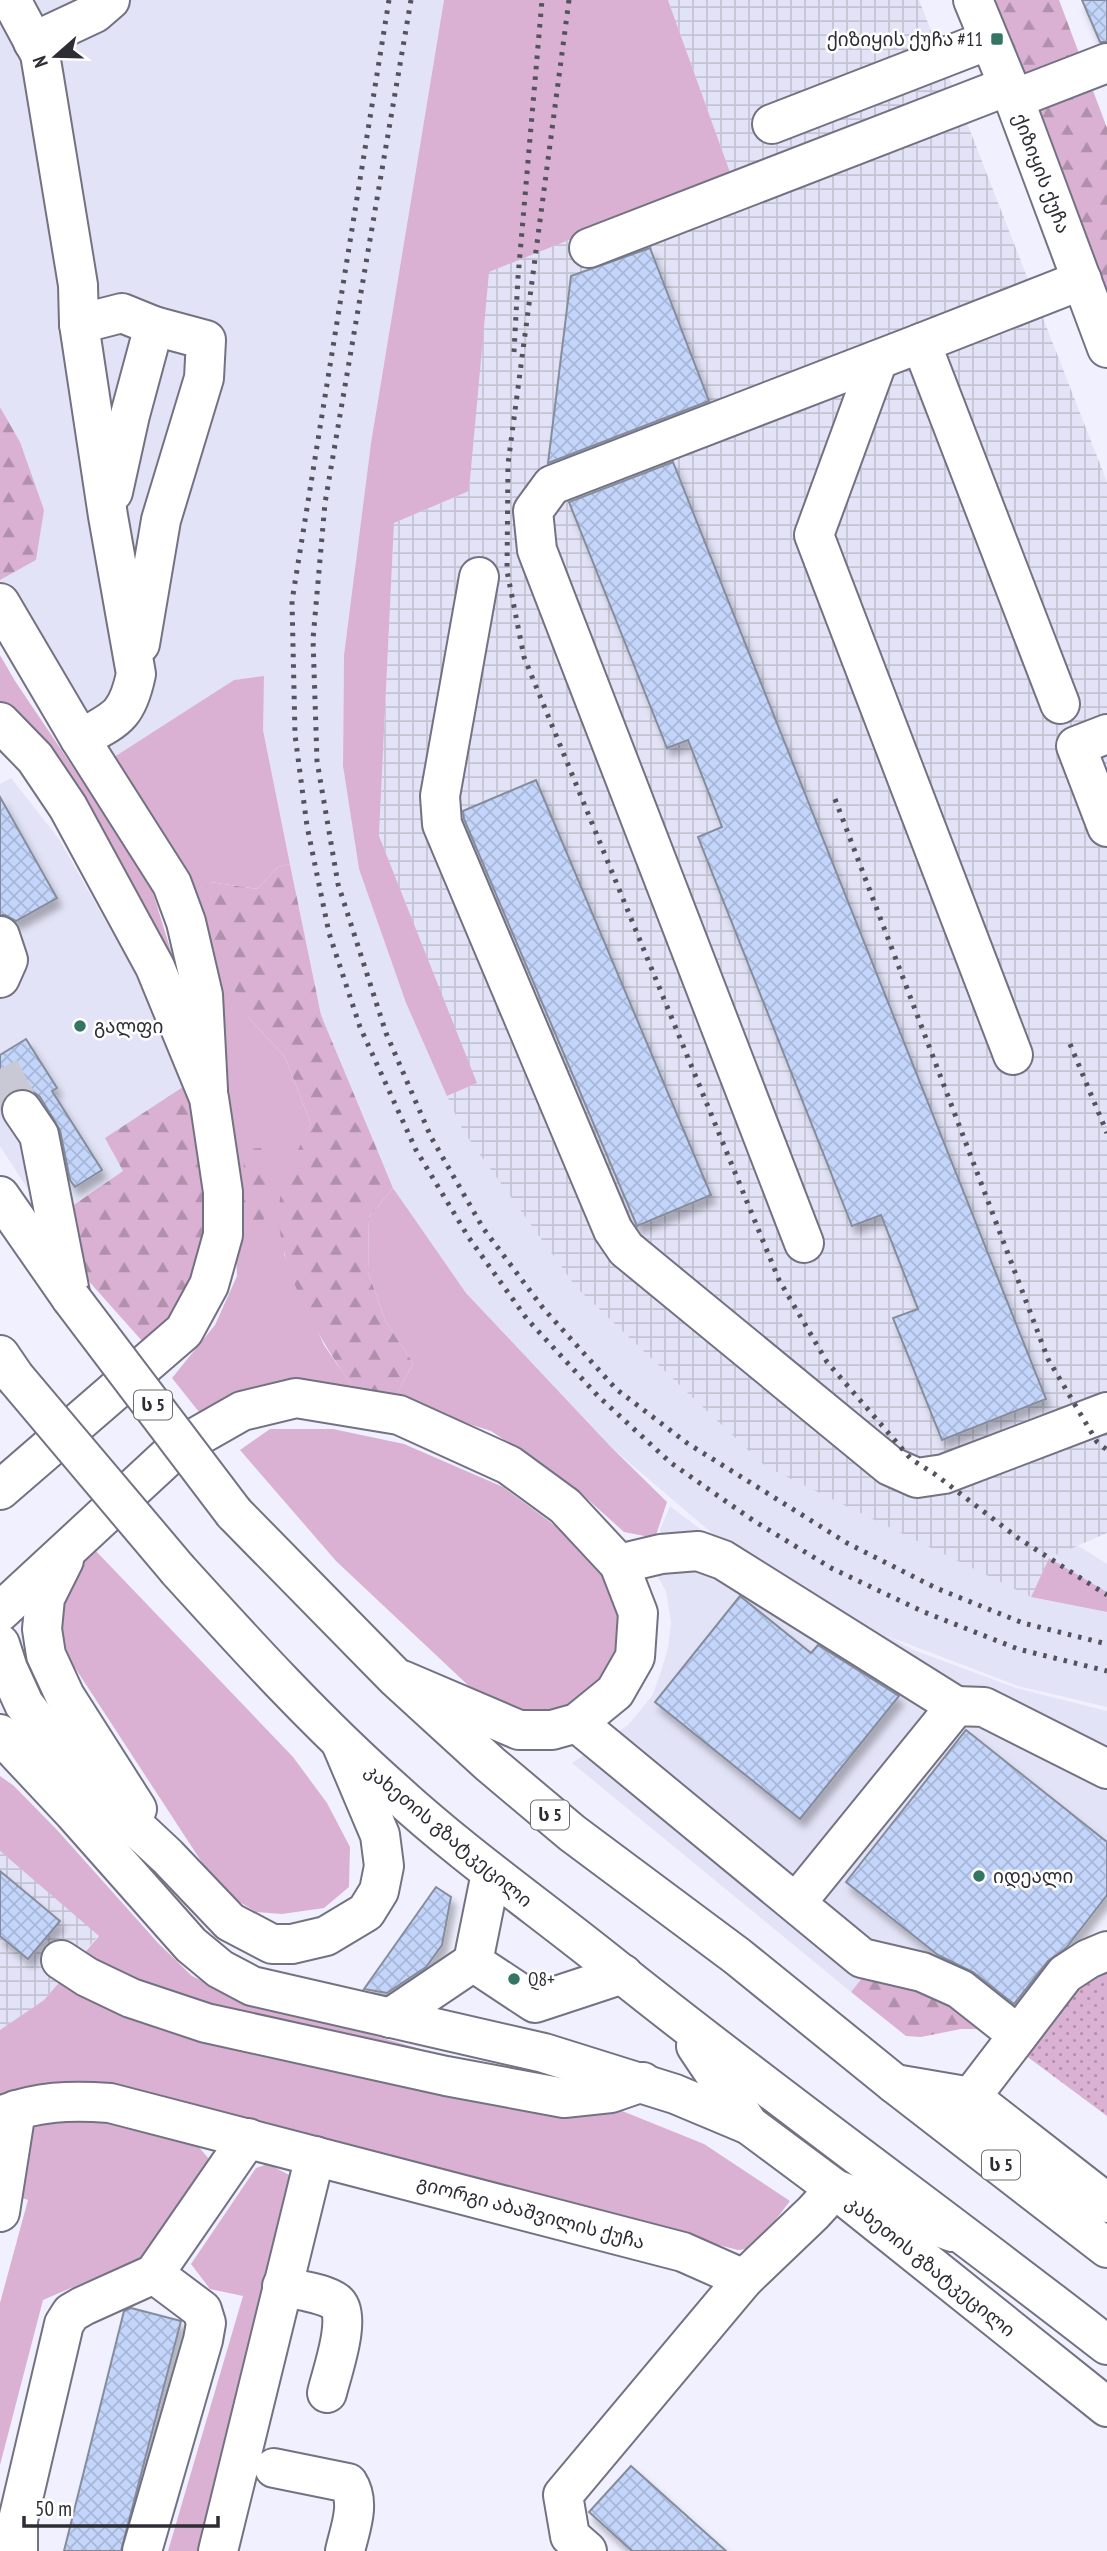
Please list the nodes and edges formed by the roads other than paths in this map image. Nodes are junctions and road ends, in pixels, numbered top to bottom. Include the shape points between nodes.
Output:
1 (11, 0) edge
2 (110, 0) edge
3 (973, 0) edge
4 (989, 40) junction
5 (33, 42) junction
6 (1107, 63) edge
7 (1011, 92) junction
8 (772, 124) dead end
9 (589, 248) dead end
10 (1082, 280) junction
11 (79, 324) junction
12 (154, 326) junction
13 (921, 343) junction
14 (1107, 348) edge
15 (878, 360) junction
16 (108, 516) junction
17 (479, 577) dead end
18 (0, 603) edge
19 (136, 674) junction
20 (1060, 704) dead end
21 (0, 722) edge
22 (1107, 734) edge
23 (80, 739) junction
24 (1107, 827) edge
25 (0, 936) edge
26 (0, 978) edge
27 (1013, 1055) dead end
28 (209, 1098) junction
29 (22, 1110) tunnel mouth
30 (0, 1196) edge
31 (804, 1243) dead end
32 (71, 1298) junction
33 (7, 1366) edge
34 (1107, 1412) edge
35 (0, 1490) edge
36 (69, 1549) junction
37 (619, 1564) junction
38 (0, 1612) edge
39 (0, 1644) edge
40 (396, 1678) junction
41 (956, 1706) junction
42 (577, 1723) junction
43 (0, 1734) edge
44 (341, 1743) junction
45 (0, 1753) edge
46 (1107, 1769) edge
47 (54, 1793) junction
48 (167, 1856) junction
49 (491, 1873) junction
50 (796, 1903) junction
51 (1107, 1951) edge
52 (61, 1960) dead end
53 (473, 1962) junction
54 (623, 1974) junction
55 (535, 2003) junction
56 (390, 2018) junction
57 (679, 2021) junction
58 (1018, 2035) junction
59 (544, 2053) junction
60 (643, 2082) junction
61 (895, 2084) junction
62 (971, 2097) junction
63 (8, 2113) edge
64 (749, 2125) junction
65 (248, 2138) junction
66 (315, 2156) junction
67 (835, 2189) junction
68 (1107, 2203) edge
69 (0, 2212) edge
70 (971, 2238) junction
71 (1107, 2248) edge
72 (154, 2274) junction
73 (744, 2278) junction
74 (282, 2286) junction
75 (1107, 2345) edge
76 (327, 2393) dead end
77 (1107, 2407) edge
78 (274, 2468) dead end
79 (227, 2549) edge
80 (18, 2551) edge
81 (142, 2551) edge
82 (345, 2551) edge
83 (587, 2551) edge

1 - 5 main road
2 - 5 main road via 95,13
3 - 4 main road, ქიზიყის ქუჩა
4 - 7 main road, ქიზიყის ქუჩა
4 - 8 main road
5 - 11 main road via 40,54 67,214
6 - 7 main road
7 - 9 main road
7 - 10 main road, ქიზიყის ქუჩა
10 - 13 main road
10 - 14 main road, ქიზიყის ქუჩა
11 - 12 main road via 122,313
11 - 16 main road
12 - 16 main road
12 - 19 main road via 206,340 205,365 161,520
13 - 15 main road
13 - 20 main road
15 - 27 main road via 814,535
15 - 31 main road via 552,485 533,511 537,550
16 - 19 main road
17 - 34 main road via 440,796 442,824 613,1230 626,1249 890,1466 917,1478 944,1474
18 - 23 main road
19 - 23 main road via 130,700 113,721
21 - 28 main road via 35,758 100,862 155,967
22 - 24 main road via 1076,746
23 - 28 main road via 172,884 186,922 203,995
25 - 26 main road via 8,960
28 - 35 main road via 223,1192 223,1235 209,1284 184,1331
29 - 32 main road via 39,1135
30 - 32 main road, ს 5
32 - 40 main road, ს 5, bridge via 234,1513
33 - 44 main road, კახეთის გზატკეცილი, bridge via 178,1570
36 - 37 main road via 177,1448 242,1411 296,1398 399,1415 509,1465 565,1506
36 - 38 main road
36 - 48 main road via 45,1598 42,1629 46,1655 65,1696
37 - 41 main road via 698,1551 723,1560
37 - 42 main road via 638,1613 635,1657 615,1692
39 - 48 main road via 24,1704 74,1769
40 - 42 main road via 519,1730 552,1730
40 - 61 main road, ს 5 via 572,1833 737,1956
41 - 46 main road via 984,1707
41 - 50 main road
42 - 50 main road
43 - 47 main road
44 - 48 main road via 380,1835 384,1866 379,1891 366,1912 326,1936 272,1944 230,1922
44 - 49 main road, კახეთის გზატკეცილი
45 - 47 main road
47 - 56 main road via 191,1945 220,1969 252,1986
49 - 53 main road
49 - 54 main road, კახეთის გზატკეცილი
50 - 58 main road via 862,1958 922,1972 960,1989
51 - 58 main road via 1065,1974
52 - 60 main road via 131,1998 205,2023 446,2076 564,2098 611,2093
53 - 55 main road
53 - 56 main road
54 - 55 main road
54 - 57 main road, კახეთის გზატკეცილი
55 - 59 main road via 542,2017
56 - 59 main road
57 - 64 main road
57 - 70 main road, კახეთის გზატკეცილი
58 - 62 main road
59 - 60 main road
60 - 64 main road
61 - 62 main road
61 - 71 main road, ს 5
62 - 68 main road
63 - 65 main road, გიორგი აბაშვილის ქუჩა via 68,2100 110,2103
63 - 69 main road
64 - 67 main road
65 - 66 main road, გიორგი აბაშვილის ქუჩა
65 - 72 main road
66 - 73 main road, გიორგი აბაშვილის ქუჩა via 683,2252
66 - 74 main road
67 - 70 main road, კახეთის გზატკეცილი
67 - 73 main road
67 - 77 main road, კახეთის გზატკეცილი
70 - 75 main road, კახეთის გზატკეცილი
72 - 80 main road via 83,2306 64,2323 18,2520
72 - 81 main road via 202,2310 206,2323
73 - 83 main road via 563,2495 570,2536
74 - 76 main road via 327,2298 339,2304 343,2313
74 - 79 main road
78 - 82 main road via 348,2483 355,2504

